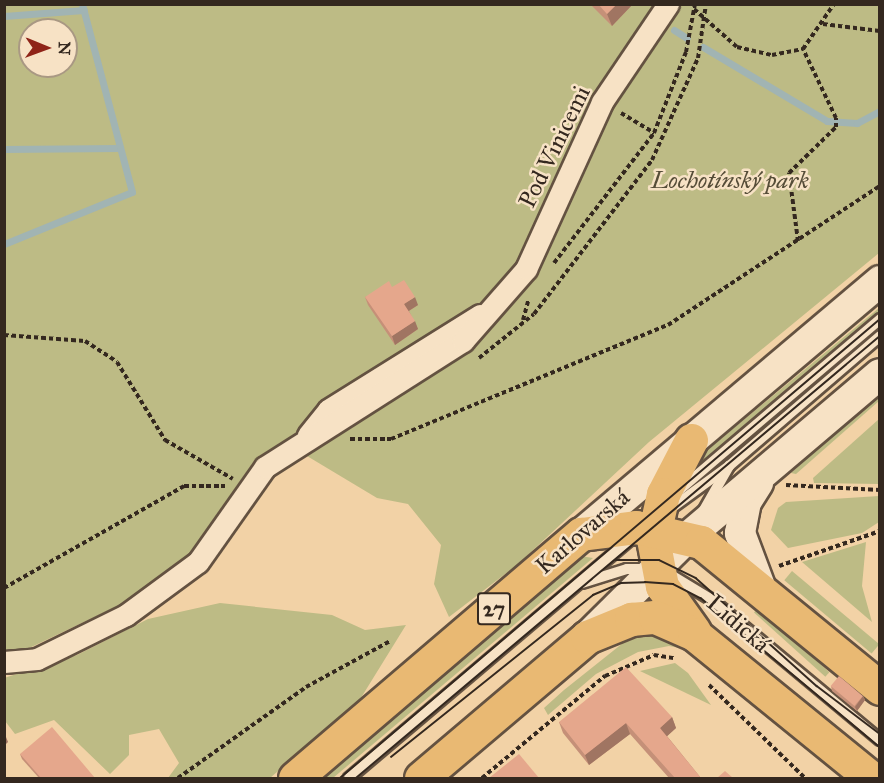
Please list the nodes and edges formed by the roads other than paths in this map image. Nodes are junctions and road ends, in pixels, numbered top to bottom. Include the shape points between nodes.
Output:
1 (668, 4) edge
2 (877, 284) edge
3 (879, 319) edge
4 (879, 336) edge
5 (879, 374) edge
6 (692, 440) junction
7 (772, 465) junction
8 (729, 466) junction
9 (653, 521) junction
10 (580, 534) junction
11 (689, 536) junction
12 (648, 579) junction
13 (576, 585) junction
14 (761, 589) junction
15 (587, 637) junction
16 (709, 648) junction
17 (4, 662) edge
18 (879, 688) edge
19 (879, 740) edge
20 (296, 778) edge
21 (349, 778) edge
22 (422, 778) edge
23 (871, 778) edge

1 - 17 street, Pod Vinicemi via 602,102 526,269 438,362 337,424 308,436 246,487 198,562 126,615 37,659
2 - 6 main road, Karlovarská
3 - 9 lane, Karlovarská
4 - 8 lane, Karlovarská
5 - 7 main road, Karlovarská
6 - 9 main road
6 - 10 main road, Karlovarská
7 - 11 main road, Karlovarská
7 - 14 main road via 741,518 740,533
8 - 9 lane, Karlovarská
8 - 11 lane, Karlovarská
9 - 10 main road, Lidická
9 - 11 main road, Lidická
9 - 12 main road
9 - 13 lane, Karlovarská
10 - 20 main road, Karlovarská / 27
11 - 12 main road, Karlovarská
11 - 14 main road, Lidická
12 - 13 lane, Lidická via 627,569
12 - 15 main road, Karlovarská
12 - 16 main road
12 - 19 lane, Lidická via 712,600
13 - 21 lane, Karlovarská
14 - 18 main road, Lidická
15 - 16 main road, Karlovarská via 631,619 655,617 681,625
15 - 22 main road, Karlovarská
16 - 23 main road, Lidická

